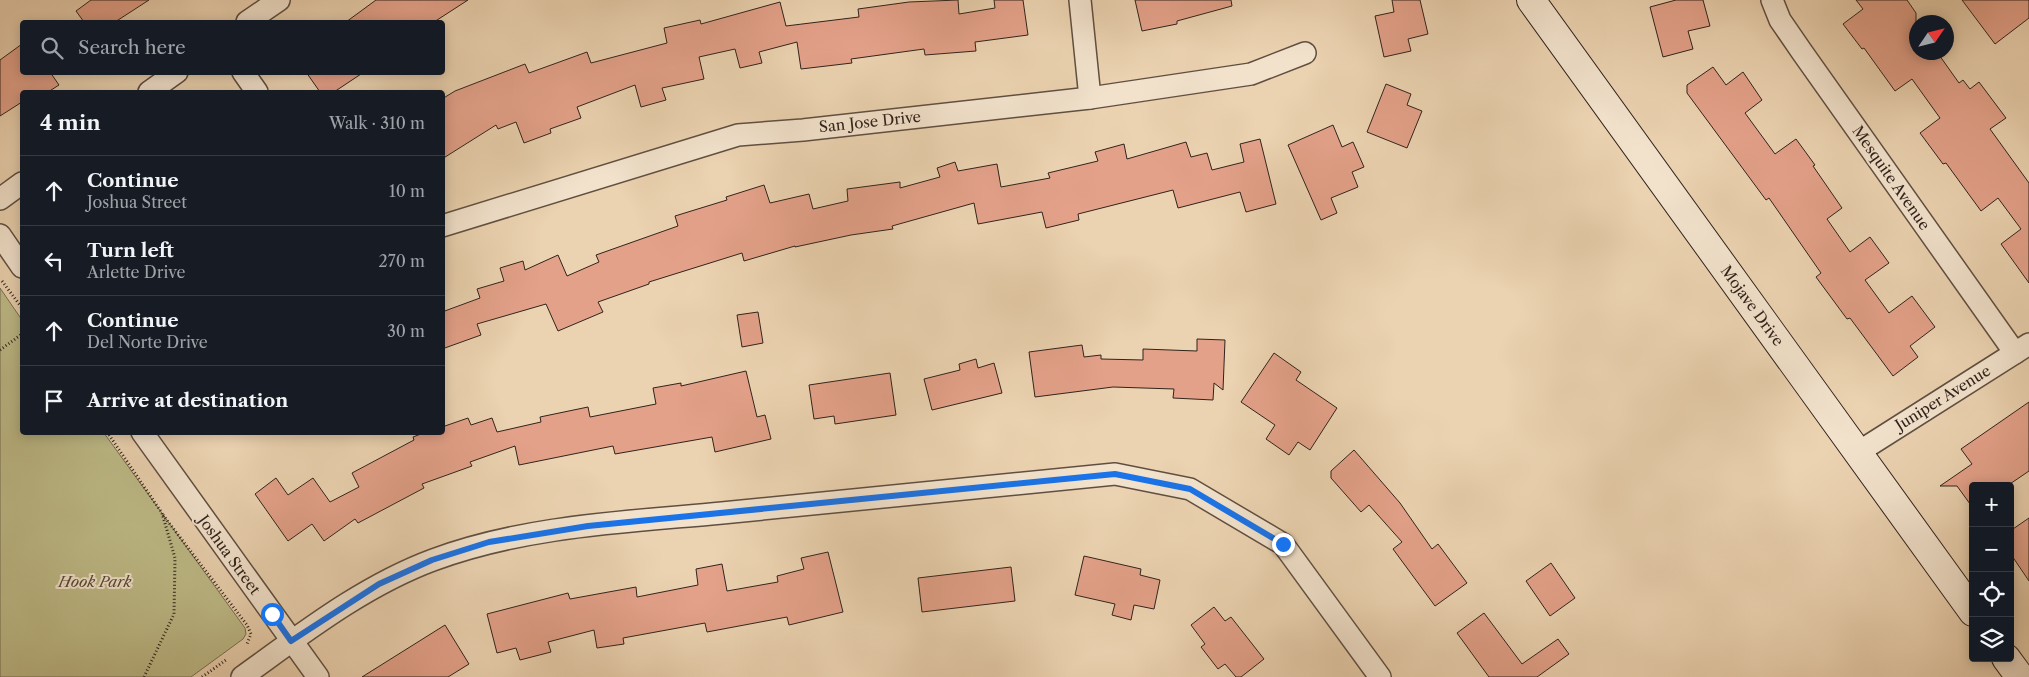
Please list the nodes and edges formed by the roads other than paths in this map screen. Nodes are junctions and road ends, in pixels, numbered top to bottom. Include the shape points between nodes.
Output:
1 (279, 0) edge
2 (1080, 0) edge
3 (1531, 0) edge
4 (1772, 0) edge
5 (251, 20) edge
6 (1305, 53) dead end
7 (173, 75) edge
8 (245, 75) edge
9 (152, 90) edge
10 (256, 90) edge
11 (1090, 98) junction
12 (20, 184) edge
13 (0, 199) edge
14 (445, 225) edge
15 (0, 235) edge
16 (20, 264) edge
17 (2022, 349) edge
18 (144, 435) edge
19 (1857, 453) junction
20 (1969, 607) edge
21 (291, 641) junction
22 (2009, 662) edge
23 (242, 677) edge
24 (318, 677) edge
25 (1380, 677) edge
26 (2020, 677) edge

1 - 5 street
2 - 11 street
3 - 19 main road, Mojave Drive
4 - 17 street, Mesquite Avenue via 1780,20 1802,52
6 - 11 street, San Jose Drive via 1251,74
7 - 9 street
8 - 10 street
11 - 14 street, San Jose Drive via 738,135
12 - 13 street
15 - 16 street
17 - 19 street, Juniper Avenue
18 - 21 street, Joshua Street
19 - 20 main road, Mojave Drive
21 - 23 street
21 - 24 street, Joshua Street
21 - 25 street via 379,584 432,560 489,542 588,526 1115,474 1190,489 1283,544
22 - 26 main road

